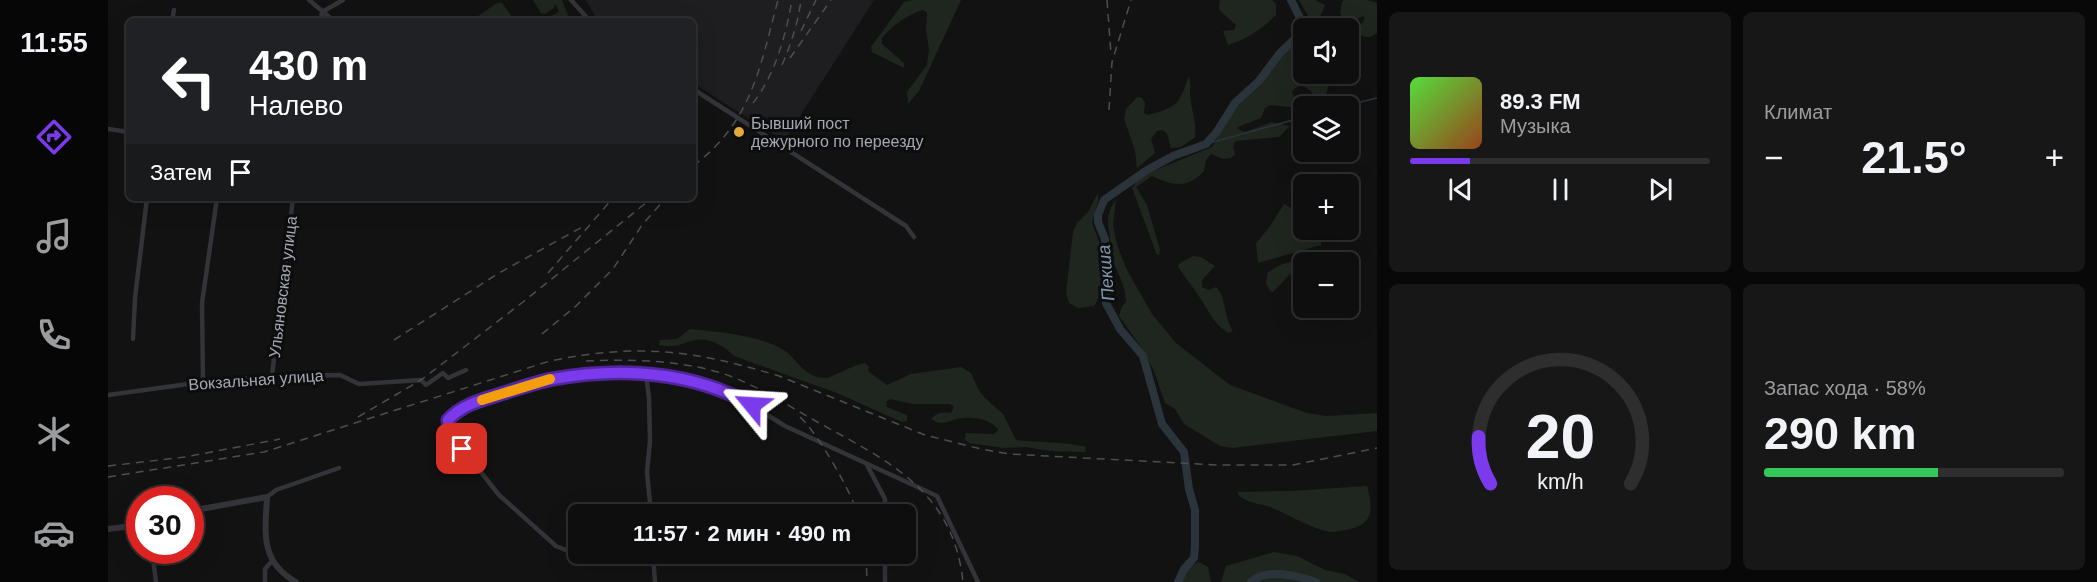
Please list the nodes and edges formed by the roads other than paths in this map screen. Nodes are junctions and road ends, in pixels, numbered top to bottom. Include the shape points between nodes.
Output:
1 (309, 0) edge
2 (343, 0) edge
3 (571, 0) edge
4 (174, 10) dead end
5 (322, 12) junction
6 (173, 18) edge
7 (321, 18) edge
8 (330, 18) edge
9 (587, 18) edge
10 (696, 91) edge
11 (108, 129) edge
12 (126, 132) edge
13 (147, 201) edge
14 (217, 201) edge
15 (293, 201) edge
16 (915, 237) dead end
17 (133, 339) dead end
18 (466, 370) dead end
19 (646, 374) junction
20 (272, 376) junction
21 (203, 382) junction
22 (108, 395) edge
23 (867, 465) junction
24 (339, 468) dead end
25 (267, 497) junction
26 (650, 504) edge
27 (885, 504) edge
28 (204, 508) edge
29 (126, 527) edge
30 (108, 529) edge
31 (568, 551) edge
32 (272, 561) junction
33 (154, 564) edge
34 (654, 564) edge
35 (885, 564) edge
36 (156, 582) edge
37 (265, 582) edge
38 (296, 582) edge
39 (655, 582) edge
40 (885, 582) edge
41 (978, 582) edge

1 - 5 street
2 - 5 street
3 - 9 street
4 - 6 street
5 - 7 street
5 - 8 street
10 - 16 street via 906,226
11 - 12 street
13 - 17 street
14 - 21 street via 202,303
15 - 20 street, Ульяновская улица
18 - 20 street, Вокзальная улица via 448,378 443,373 426,385 421,380 359,384 340,375
19 - 23 street via 671,376 720,389 785,426
19 - 26 street
19 - 31 street via 628,371 552,379 482,400 455,411 448,420 450,433 499,495 556,546
20 - 21 street, Вокзальная улица
21 - 22 street, Вокзальная улица
23 - 27 street
23 - 41 street via 937,496
24 - 25 street via 276,490
25 - 28 street
25 - 32 street via 265,538
29 - 30 street
32 - 37 street via 265,569
32 - 38 street
33 - 36 street
34 - 39 street
35 - 40 street

